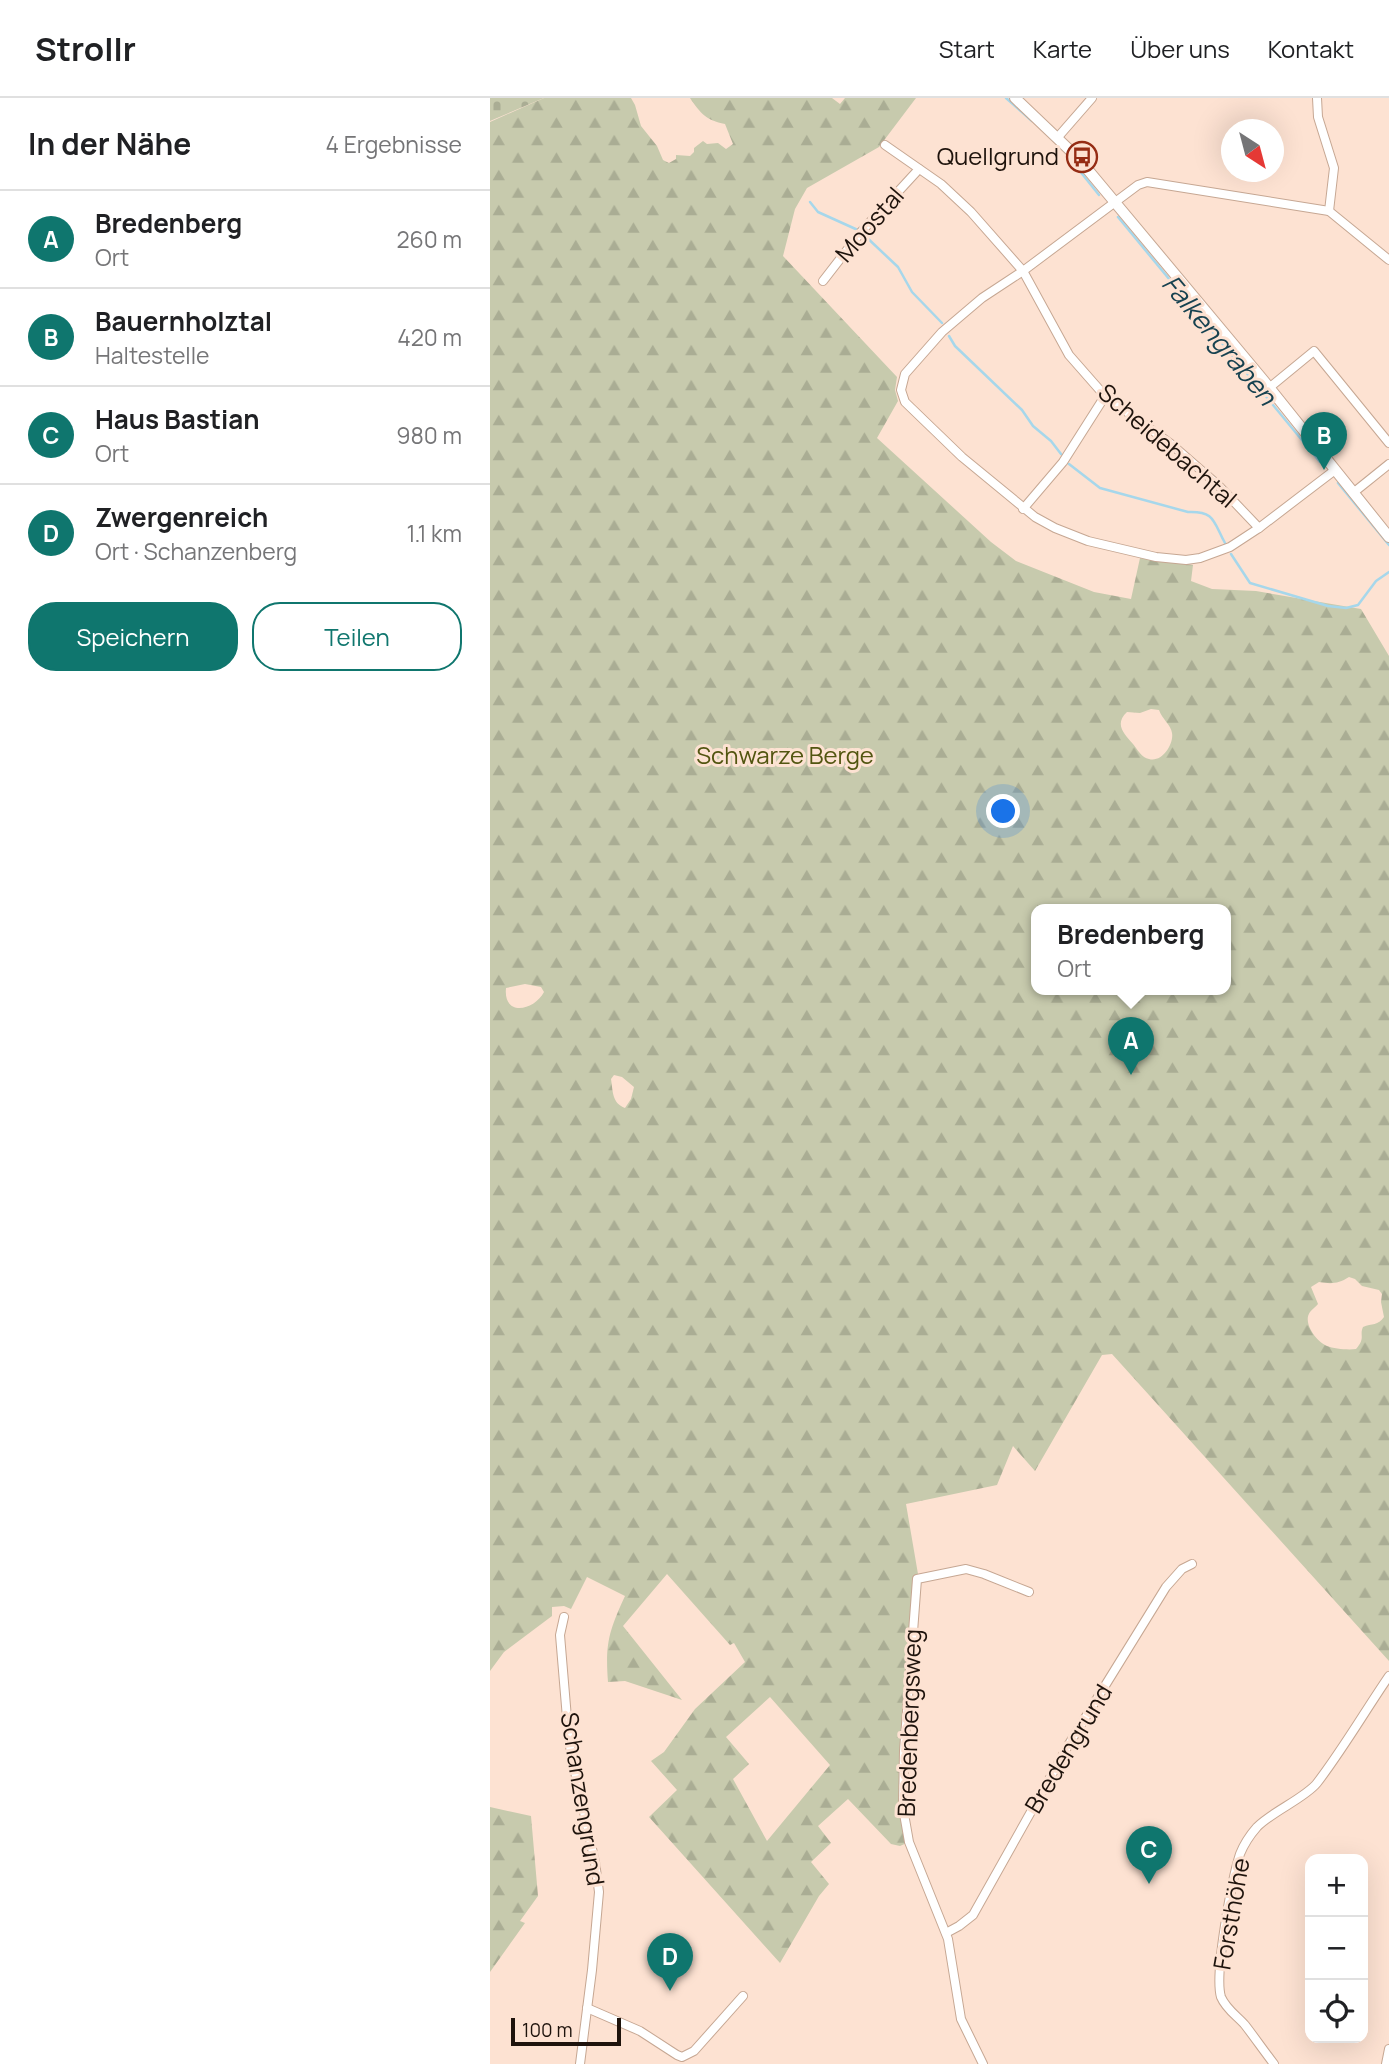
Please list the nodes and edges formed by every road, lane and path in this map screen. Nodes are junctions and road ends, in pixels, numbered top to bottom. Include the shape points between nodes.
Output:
1 (1015, 98) edge
2 (1092, 98) edge
3 (1317, 98) edge
4 (1058, 137) junction
5 (885, 145) dead end
6 (919, 169) junction
7 (1114, 203) junction
8 (1329, 211) junction
9 (1389, 260) edge
10 (1023, 271) junction
11 (823, 281) dead end
12 (1269, 388) junction
13 (1105, 397) junction
14 (1389, 443) edge
15 (1389, 464) edge
16 (1335, 470) junction
17 (1353, 493) junction
18 (1023, 509) junction
19 (1259, 528) junction
20 (1389, 537) edge
21 (1192, 1564) dead end
22 (1029, 1592) dead end
23 (564, 1617) dead end
24 (1389, 1676) edge
25 (946, 1933) junction
26 (743, 1996) dead end
27 (587, 2008) junction
28 (1389, 2049) edge
29 (580, 2064) edge
30 (983, 2064) edge
31 (1274, 2064) edge
32 (1386, 2064) edge

1 - 4 street
2 - 4 street
3 - 8 street via 1318,117 1334,168
4 - 7 street
5 - 6 street, Scheidebachtal
6 - 10 street, Scheidebachtal via 971,212
6 - 11 street, Moostal
7 - 8 street via 1147,182
7 - 10 street
7 - 12 street
8 - 9 street
10 - 13 street, Scheidebachtal via 1069,355
10 - 18 street via 942,332 905,374 901,390 915,413
12 - 14 street via 1314,351
12 - 16 street
13 - 18 street via 1063,463
13 - 19 street, Scheidebachtal via 1180,452
15 - 17 street
16 - 17 street
16 - 19 street
17 - 20 street
18 - 19 street via 1088,541 1177,560 1213,554
21 - 25 street, Bredengrund via 1166,1587 1069,1744 972,1915
22 - 25 street, Bredenbergsweg via 966,1569 917,1579 903,1808 909,1842
23 - 27 street, Schanzengrund via 560,1635 568,1730 598,1892
24 - 31 street, Forsthöhe via 1315,1785 1258,1827 1240,1856 1225,1929 1220,1988 1228,2009
25 - 30 street, Bredenbergsweg via 961,2019
26 - 27 street via 694,2051 682,2057 640,2031
27 - 29 street, Schanzengrund
28 - 32 street

